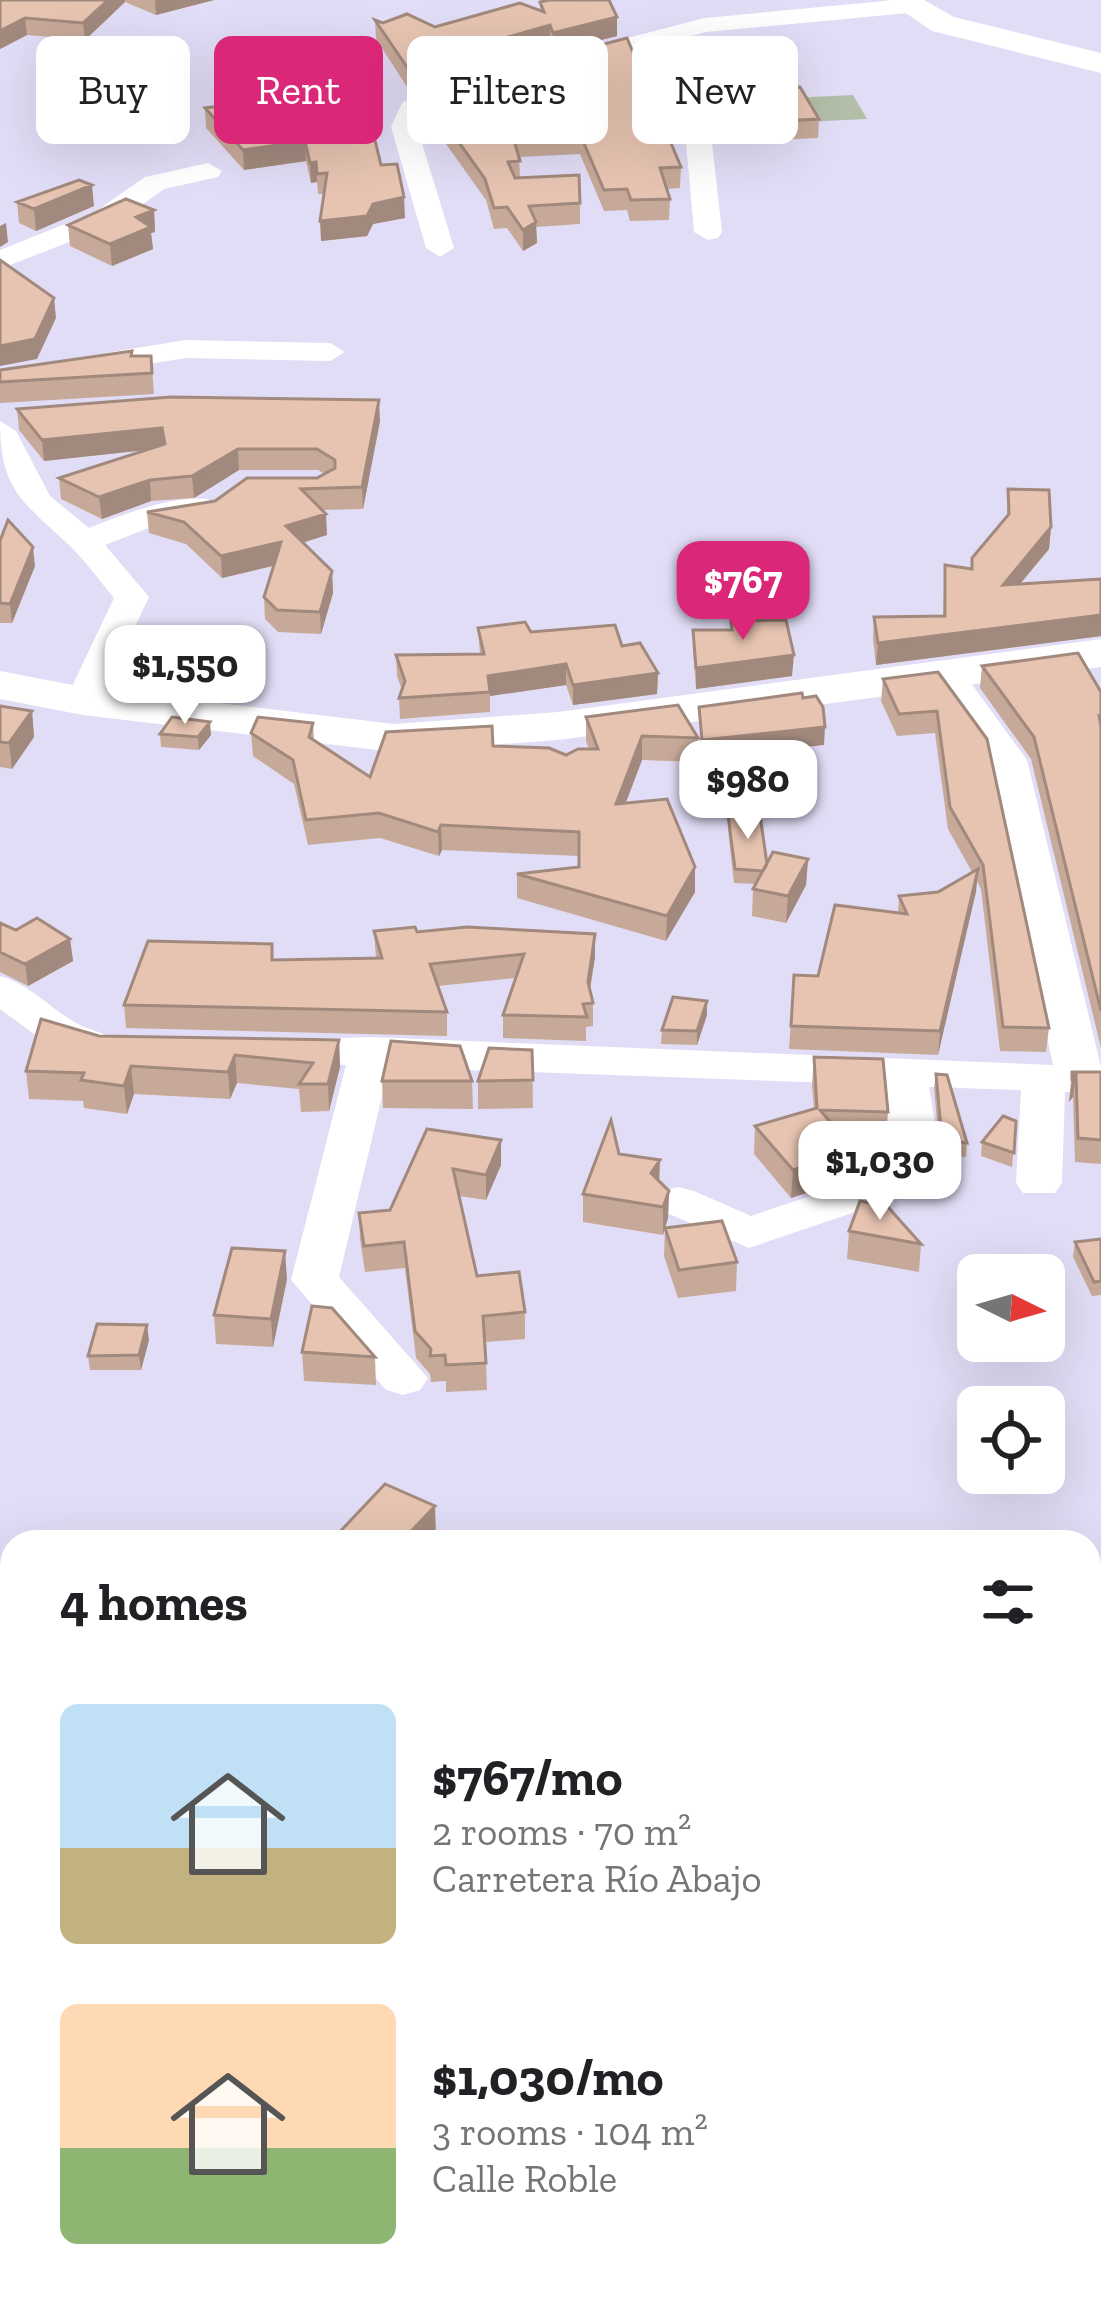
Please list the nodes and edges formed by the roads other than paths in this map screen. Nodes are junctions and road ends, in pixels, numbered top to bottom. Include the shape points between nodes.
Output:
1 (906, 3) edge
2 (662, 36) edge
3 (632, 44) edge
4 (1101, 63) edge
5 (699, 144) edge
6 (208, 171) dead end
7 (708, 232) dead end
8 (440, 248) dead end
9 (0, 260) edge
10 (331, 352) dead end
11 (0, 379) edge
12 (8, 421) edge
13 (239, 485) edge
14 (84, 541) junction
15 (1101, 653) edge
16 (947, 676) junction
17 (0, 685) edge
18 (83, 701) junction
19 (0, 988) edge
20 (134, 1048) edge
21 (238, 1050) edge
22 (370, 1050) junction
23 (905, 1069) junction
24 (1074, 1079) edge
25 (1039, 1183) dead end
26 (678, 1201) dead end
27 (403, 1378) dead end

1 - 2 street
1 - 4 street via 997,41
3 - 8 street via 438,94 411,109 404,127
5 - 7 street
6 - 9 street via 155,183 105,218
10 - 11 street via 186,349
12 - 14 street via 36,502
13 - 14 street via 204,511 153,515
14 - 18 street via 132,597
15 - 16 street
16 - 18 street via 561,745 394,738
16 - 24 street via 1008,760
17 - 18 street
19 - 20 street via 64,1035
21 - 22 street
22 - 23 street
22 - 27 street via 315,1280
23 - 24 street
23 - 26 street via 910,1178 749,1233
24 - 25 street

